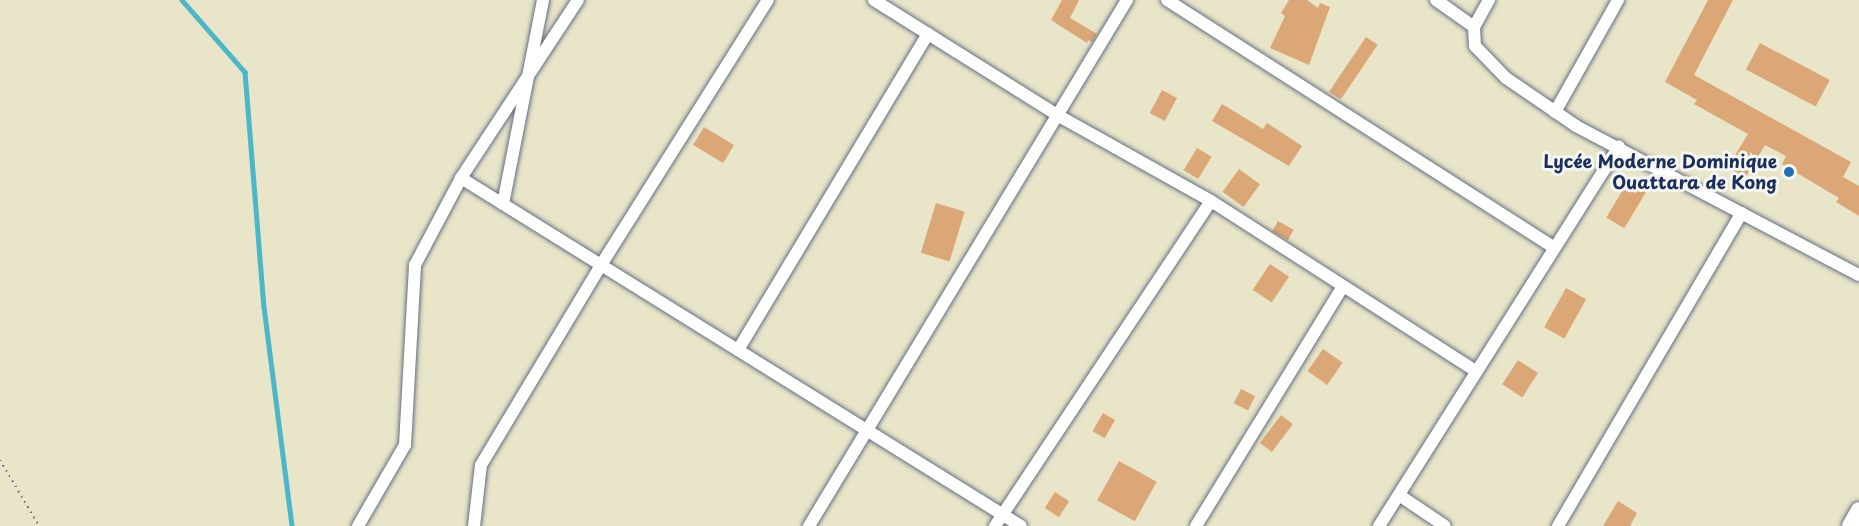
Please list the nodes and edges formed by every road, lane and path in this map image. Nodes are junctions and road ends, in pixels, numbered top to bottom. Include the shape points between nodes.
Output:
1 (543, 0) edge
2 (578, 0) edge
3 (768, 0) edge
4 (874, 0) edge
5 (1127, 0) edge
6 (1167, 0) edge
7 (1436, 0) edge
8 (1489, 0) edge
9 (1618, 0) edge
10 (1474, 27) junction
11 (928, 34) junction
12 (526, 78) junction
13 (1555, 112) junction
14 (1057, 115) junction
15 (1618, 147) junction
16 (460, 178) junction
17 (1210, 201) junction
18 (503, 204) junction
19 (1742, 213) junction
20 (1555, 248) junction
21 (601, 265) junction
22 (1859, 275) edge
23 (1343, 286) junction
24 (738, 350) junction
25 (1476, 371) junction
26 (867, 431) junction
27 (0, 460) edge
28 (1399, 495) junction
29 (1859, 510) edge
30 (1002, 515) junction
31 (39, 526) edge
32 (358, 526) edge
33 (474, 526) edge
34 (809, 526) edge
35 (995, 526) edge
36 (1021, 526) edge
37 (1196, 526) edge
38 (1379, 526) edge
39 (1445, 526) edge
40 (1558, 526) edge
41 (1850, 526) edge

1 - 12 street
2 - 12 street
3 - 21 street
4 - 11 street
5 - 14 street
6 - 20 street
7 - 10 street
8 - 10 street
9 - 13 street
10 - 13 street via 1474,46 1506,78
11 - 14 street
11 - 24 street
12 - 16 street
12 - 18 street
13 - 15 street
14 - 17 street
14 - 26 street
15 - 19 street
15 - 20 street
16 - 18 street
16 - 32 street via 415,265 405,445
17 - 23 street
17 - 30 street
18 - 21 street
19 - 22 street
19 - 40 street
20 - 25 street
21 - 24 street
21 - 33 street via 481,465
23 - 25 street
23 - 37 street
24 - 26 street
25 - 28 street
26 - 30 street
26 - 34 street
27 - 31 path
28 - 38 street
28 - 39 street
29 - 41 main road
30 - 35 street
30 - 36 street

